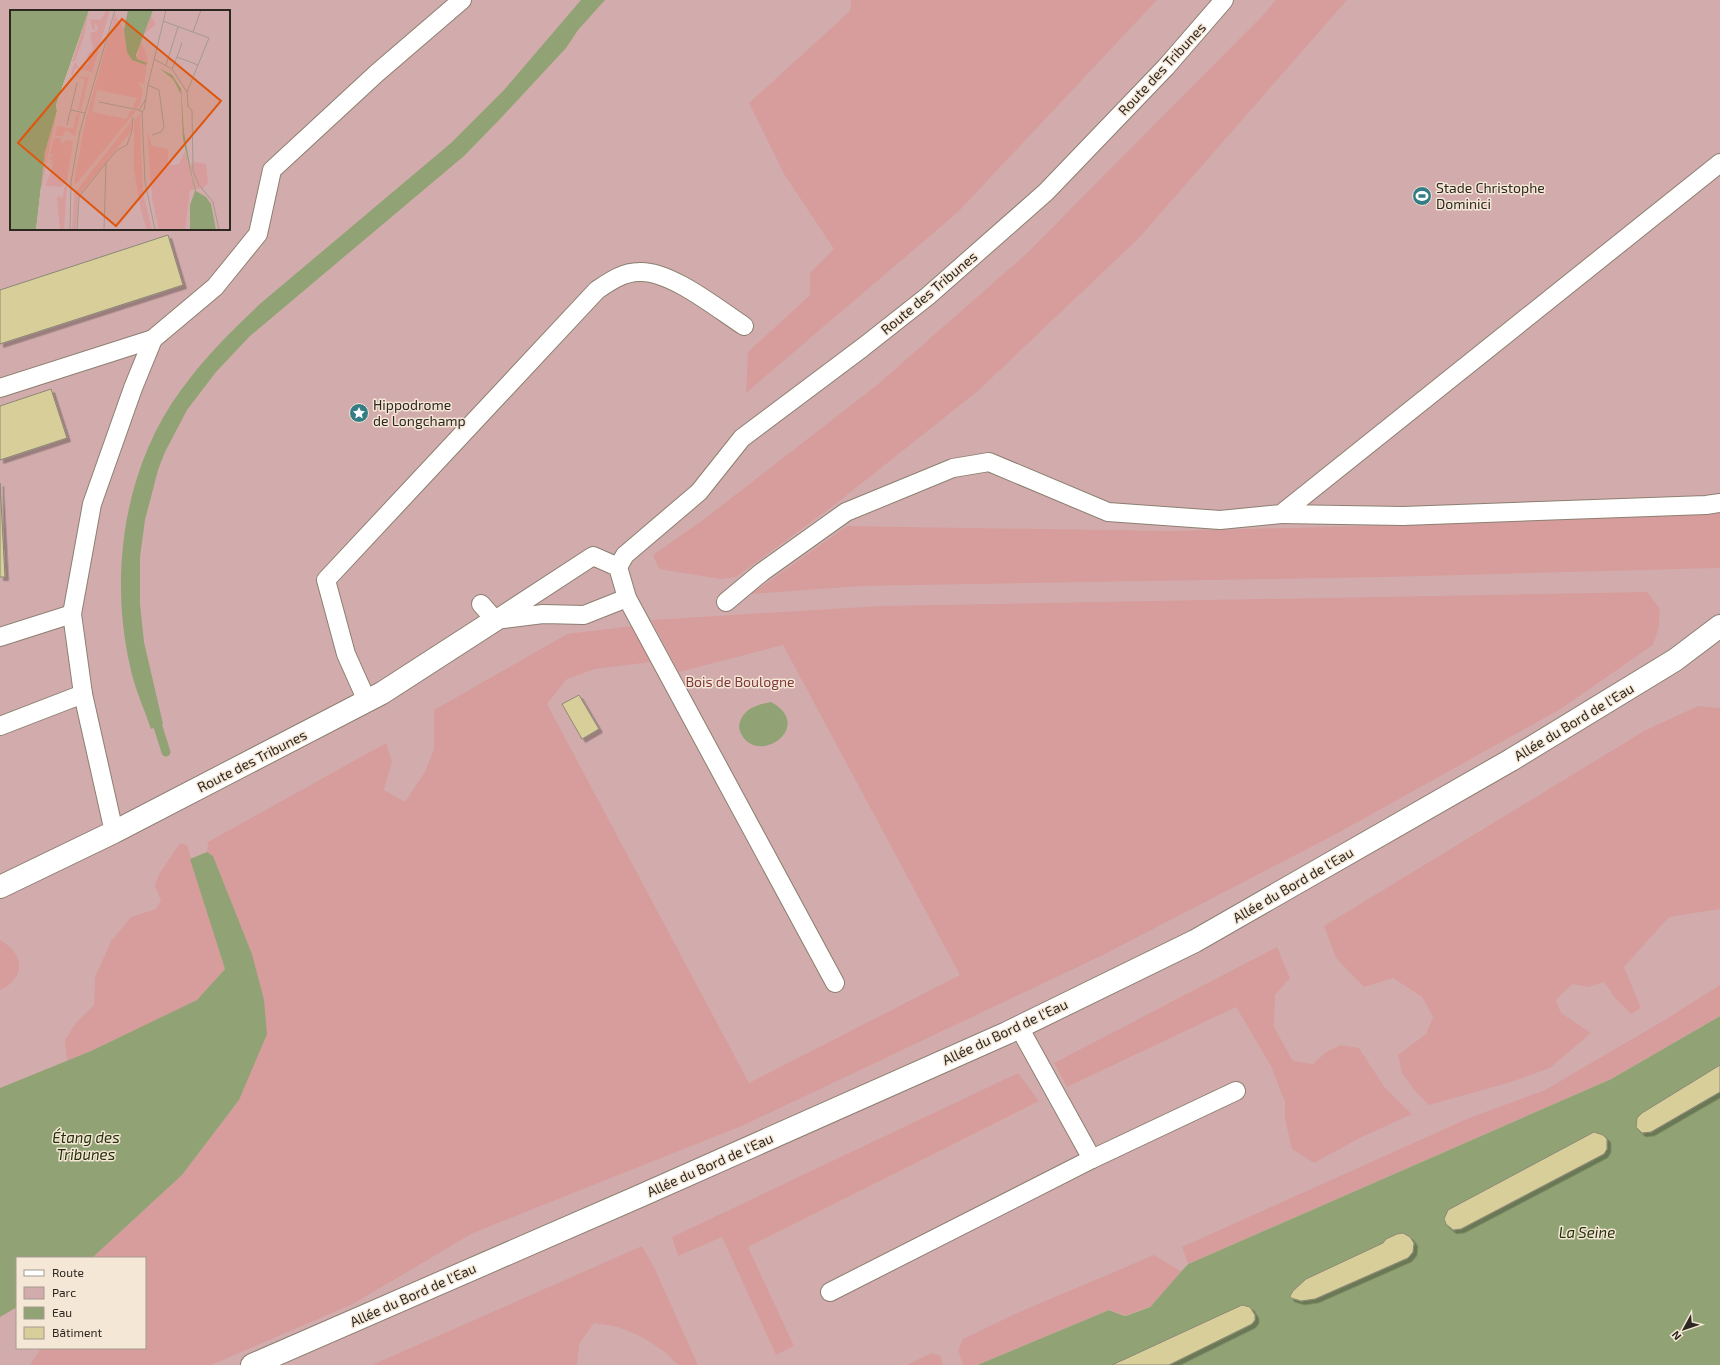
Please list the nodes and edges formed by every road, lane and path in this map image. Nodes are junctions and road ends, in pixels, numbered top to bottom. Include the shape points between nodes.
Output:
1 (462, 0) edge
2 (1224, 0) edge
3 (1720, 163) edge
4 (744, 326) dead end
5 (153, 339) junction
6 (0, 388) edge
7 (1720, 503) edge
8 (1281, 514) junction
9 (618, 567) junction
10 (627, 598) junction
11 (726, 602) dead end
12 (488, 612) junction
13 (72, 614) junction
14 (1720, 626) edge
15 (0, 637) edge
16 (83, 694) junction
17 (367, 701) junction
18 (0, 726) edge
19 (114, 832) junction
20 (0, 887) edge
21 (835, 984) dead end
22 (1018, 1027) junction
23 (1236, 1091) dead end
24 (1092, 1159) junction
25 (830, 1292) dead end
26 (252, 1365) edge

1 - 5 lane via 377,73 272,170 258,234 215,288
2 - 9 lane, Route des Tribunes via 1166,67 1046,192 928,296 742,438 699,492 625,555
3 - 8 lane
4 - 17 lane via 688,289 656,274 638,272 617,278 597,290 326,580 346,654
5 - 6 lane
5 - 13 lane via 92,504
7 - 8 lane via 1403,516
8 - 11 lane via 1220,520 1108,512 989,462 953,468 846,512 762,572
9 - 10 lane
9 - 12 lane, Route des Tribunes via 593,556
10 - 12 lane, Route des Tribunes via 584,615
10 - 21 lane
12 - 17 main road, Route des Tribunes
13 - 15 lane
13 - 16 lane
14 - 22 main road, Allée du Bord de l'Eau via 1675,660 1477,780 1194,941
16 - 18 lane
16 - 19 lane
17 - 19 main road, Route des Tribunes
19 - 20 main road, Route des Tribunes
22 - 24 lane
22 - 26 main road, Allée du Bord de l'Eau via 640,1196
23 - 24 lane
24 - 25 lane

